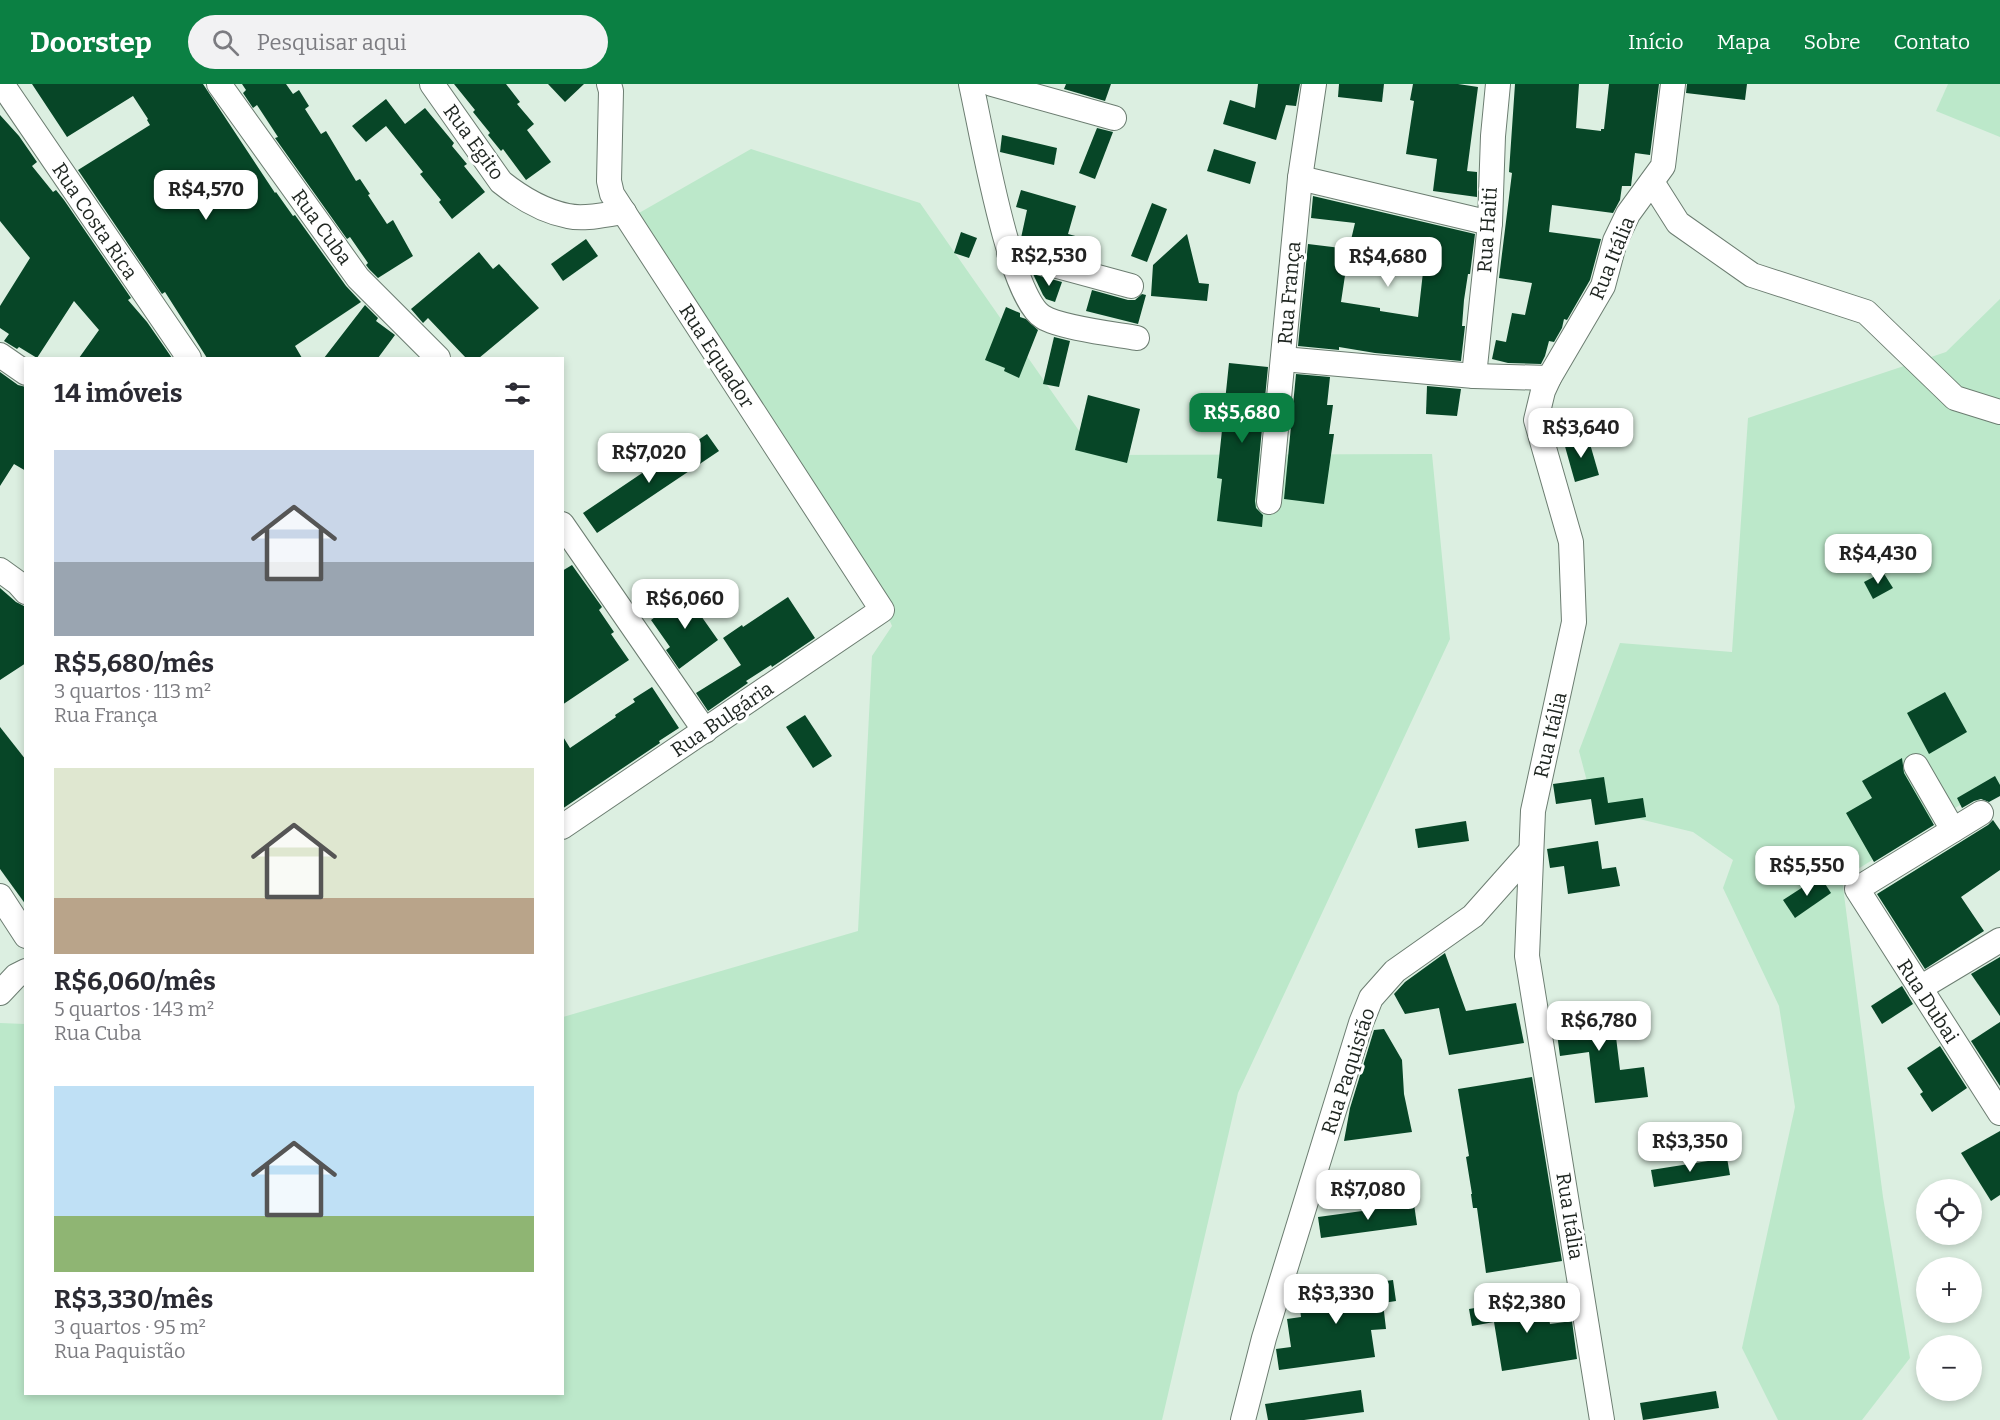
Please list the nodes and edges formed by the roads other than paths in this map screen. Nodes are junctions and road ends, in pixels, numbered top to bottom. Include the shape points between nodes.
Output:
1 (2, 84) edge
2 (219, 84) edge
3 (432, 84) edge
4 (609, 84) edge
5 (971, 84) edge
6 (992, 84) edge
7 (1314, 84) edge
8 (1497, 84) edge
9 (1672, 84) edge
10 (1114, 118) dead end
11 (1300, 178) junction
12 (1652, 182) junction
13 (624, 212) junction
14 (1490, 223) junction
15 (1009, 254) junction
16 (1131, 286) dead end
17 (1137, 338) dead end
18 (0, 355) edge
19 (188, 357) edge
20 (437, 357) edge
21 (1283, 359) junction
22 (24, 372) edge
23 (1474, 376) junction
24 (1550, 378) junction
25 (2000, 412) edge
26 (1269, 502) dead end
27 (564, 527) edge
28 (0, 570) edge
29 (24, 590) edge
30 (882, 610) joint
31 (705, 731) junction
32 (1916, 766) dead end
33 (1981, 813) dead end
34 (564, 826) edge
35 (1953, 830) junction
36 (1529, 853) junction
37 (0, 896) edge
38 (24, 933) edge
39 (2000, 940) edge
40 (24, 971) edge
41 (1920, 988) junction
42 (0, 993) edge
43 (2000, 1113) edge
44 (1243, 1420) edge
45 (1602, 1420) edge

1 - 19 street, Rua Costa Rica
2 - 20 street, Rua Cuba via 358,278
3 - 13 street, Rua Egito via 501,182 516,194 569,216
4 - 13 street, Rua Equador via 609,181
5 - 15 street
6 - 10 street
7 - 11 street, Rua França
8 - 14 street, Rua Haiti
9 - 12 street, Rua Itália via 1663,166
11 - 14 street
11 - 21 street, Rua França
12 - 24 street, Rua Itália via 1628,214 1615,241 1603,286
12 - 25 street via 1678,223 1752,275 1866,312 1955,398
13 - 30 street, Rua Equador
14 - 23 street, Rua Haiti
15 - 16 street
15 - 17 street via 1025,296 1043,317
18 - 22 street
21 - 23 street
21 - 26 street, Rua França
23 - 24 street
24 - 36 street, Rua Itália via 1536,420 1571,542 1574,622 1533,810
27 - 31 street
28 - 29 street
30 - 31 street, Rua Bulgária
31 - 34 street, Rua Bulgária
32 - 35 street
33 - 35 street
35 - 41 street, Rua Dubai via 1857,889
36 - 44 street, Rua Paquistão via 1473,916 1395,971 1371,998 1264,1338
36 - 45 street, Rua Itália via 1527,956
37 - 38 street
39 - 41 street
40 - 42 street
41 - 43 street, Rua Dubai

